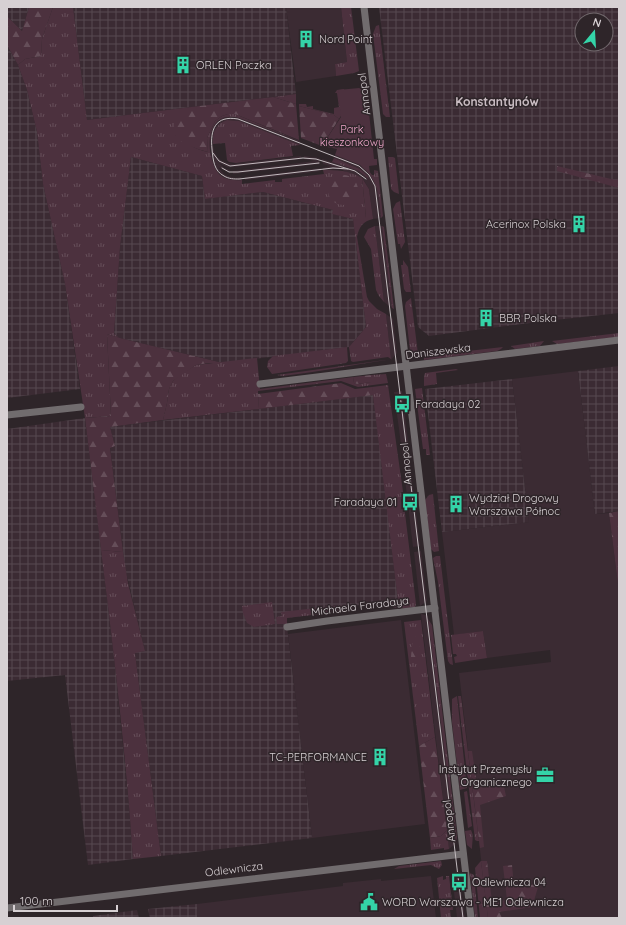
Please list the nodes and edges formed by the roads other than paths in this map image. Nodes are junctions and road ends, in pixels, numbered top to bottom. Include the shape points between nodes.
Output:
1 (364, 7) edge
2 (619, 340) edge
3 (406, 366) junction
4 (260, 384) dead end
5 (80, 407) dead end
6 (7, 415) edge
7 (434, 608) junction
8 (287, 627) dead end
9 (464, 854) junction
10 (7, 908) edge
11 (471, 918) edge

1 - 3 street, Annopol
2 - 3 street, Daniszewska
3 - 4 street, Daniszewska
3 - 7 street, Annopol
5 - 6 street
7 - 8 street, Michaela Faradaya
7 - 9 street, Annopol
9 - 10 street, Odlewnicza
9 - 11 street, Annopol

